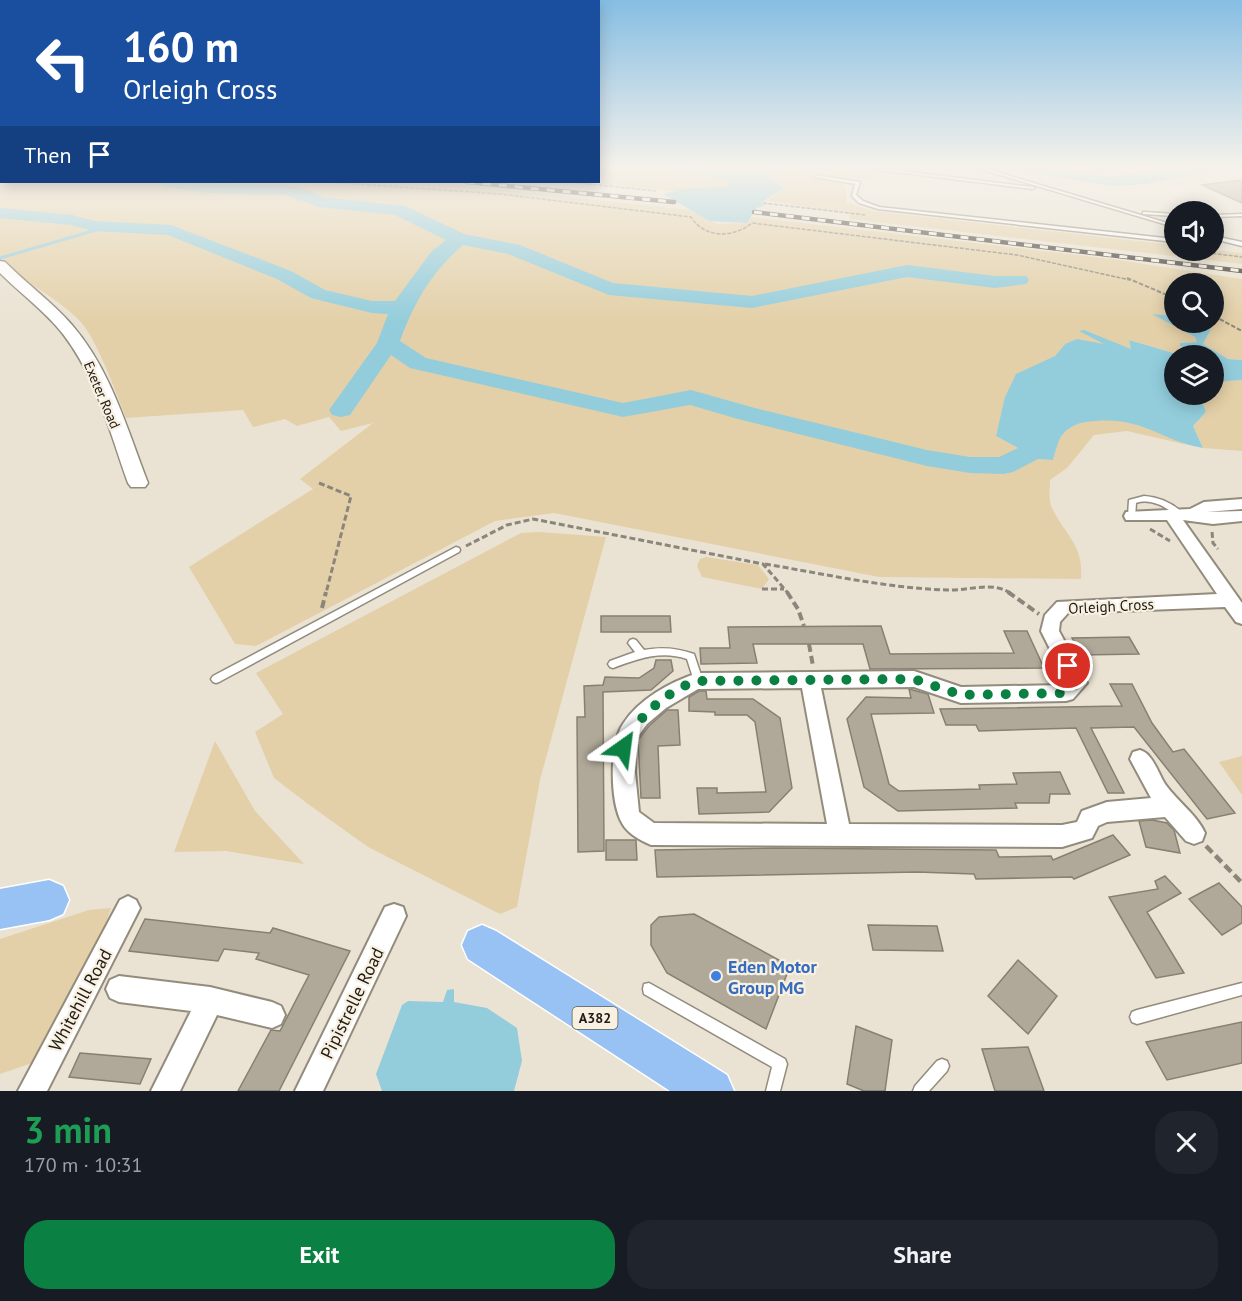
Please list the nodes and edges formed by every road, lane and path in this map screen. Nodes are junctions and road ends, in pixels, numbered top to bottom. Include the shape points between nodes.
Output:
1 (692, 220) edge
2 (985, 220) edge
3 (1164, 240) edge
4 (1224, 241) edge
5 (1242, 244) edge
6 (1224, 254) edge
7 (1242, 256) edge
8 (4, 274) edge
9 (1164, 294) edge
10 (1224, 321) edge
11 (1242, 331) edge
12 (138, 483) dead end
13 (319, 483) dead end
14 (1242, 504) edge
15 (1182, 515) junction
16 (1242, 516) edge
17 (1138, 522) joint
18 (1177, 547) dead end
19 (456, 550) joint
20 (763, 564) junction
21 (762, 589) dead end
22 (785, 589) junction
23 (1230, 600) junction
24 (1242, 617) edge
25 (1051, 620) junction
26 (325, 623) junction
27 (804, 626) dead end
28 (633, 644) dead end
29 (809, 644) dead end
30 (641, 653) junction
31 (613, 664) dead end
32 (216, 679) dead end
33 (813, 680) junction
34 (698, 681) junction
35 (1140, 759) dead end
36 (1167, 807) junction
37 (1194, 833) joint
38 (840, 834) junction
39 (1242, 884) edge
40 (49, 900) dead end
41 (128, 908) dead end
42 (0, 909) edge
43 (394, 916) dead end
44 (482, 945) dead end
45 (119, 989) dead end
46 (649, 989) dead end
47 (1242, 989) edge
48 (210, 1000) junction
49 (272, 1015) dead end
50 (1137, 1017) dead end
51 (942, 1066) dead end
52 (32, 1091) edge
53 (165, 1091) edge
54 (309, 1091) edge
55 (711, 1091) edge
56 (773, 1091) edge
57 (920, 1091) edge

1 - 9 path via 705,232 743,232 752,223 1017,255 1126,278
2 - 3 lane
4 - 5 lane
6 - 7 path
8 - 12 street, Exeter Road via 66,328 82,350 97,377
10 - 11 path
13 - 26 path via 351,496 321,614
14 - 15 street via 1204,507
15 - 16 street via 1213,519
15 - 17 street
15 - 23 street
17 - 18 path
19 - 20 path via 507,525 532,519
19 - 26 lane
20 - 22 path
20 - 25 path via 899,586 1004,589
21 - 22 path
22 - 27 path
23 - 24 street
23 - 25 street, Orleigh Cross via 1063,607
25 - 33 street, Orleigh Cross via 1050,631 1077,683 1066,693 961,695 914,679
26 - 32 lane
28 - 30 lane
29 - 33 path
30 - 31 lane
30 - 34 lane via 679,651 691,657
33 - 34 street, Orleigh Cross
33 - 38 street
34 - 38 street, Orleigh Cross via 673,691 628,732 623,748 628,812 638,826 651,834
35 - 36 street
36 - 37 street
36 - 38 street, Orleigh Cross via 1107,812 1090,818 1084,831 1062,836
37 - 39 path
40 - 42 main road
41 - 52 street, Whitehill Road
43 - 54 street, Pipistrelle Road
44 - 55 main road, A382
45 - 48 street
46 - 56 lane via 780,1064
47 - 50 lane
48 - 49 street
48 - 53 street
51 - 57 lane

